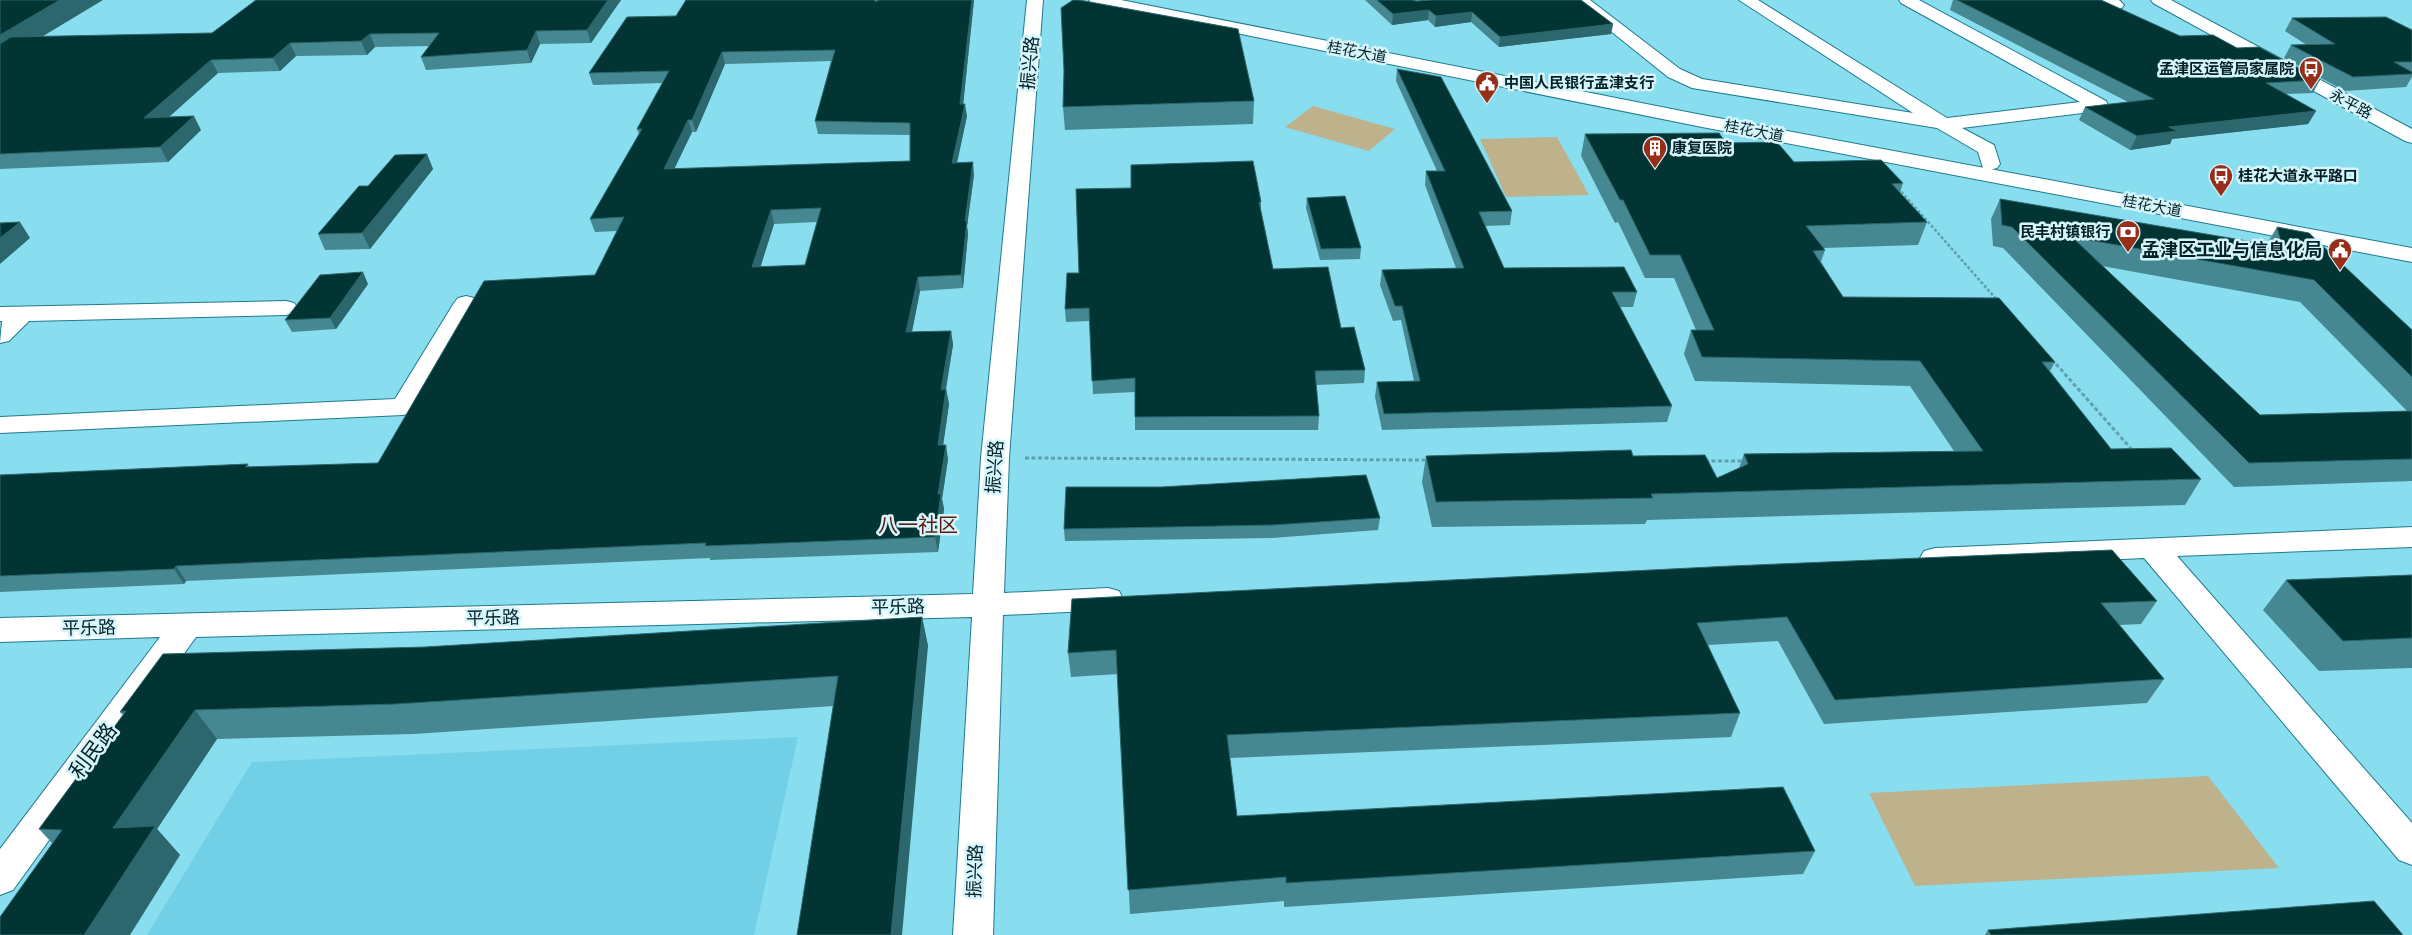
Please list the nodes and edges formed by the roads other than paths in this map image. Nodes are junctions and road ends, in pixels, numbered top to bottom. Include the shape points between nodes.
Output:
1 (1035, 0) edge
2 (1097, 0) edge
3 (1141, 0) edge
4 (1747, 0) edge
5 (1907, 0) edge
6 (2159, 0) edge
7 (2178, 0) edge
8 (1604, 1) edge
9 (1582, 2) edge
10 (1945, 124) junction
11 (2412, 124) edge
12 (2412, 137) edge
13 (1990, 164) junction
14 (2412, 240) edge
15 (2412, 256) edge
16 (466, 303) dead end
17 (286, 308) dead end
18 (0, 314) edge
19 (23, 314) junction
20 (0, 336) edge
21 (0, 425) edge
22 (2412, 537) edge
23 (2152, 547) junction
24 (1903, 559) edge
25 (1136, 598) edge
26 (987, 605) junction
27 (187, 625) junction
28 (0, 630) edge
29 (2412, 849) edge
30 (0, 878) edge
31 (973, 935) edge

1 - 26 main road, 振兴路 via 995,458
2 - 15 main road, 桂花大道
3 - 13 main road, 桂花大道 via 1707,112
4 - 10 main road
5 - 10 main road via 2099,105
6 - 12 main road, 永平路
7 - 11 main road, 永平路
8 - 9 main road
9 - 10 main road via 1674,73 1698,84
10 - 13 main road via 1987,149
13 - 14 main road, 桂花大道
16 - 21 main road via 403,407
17 - 19 main road
18 - 19 main road
19 - 20 main road
22 - 23 main road
23 - 24 main road
23 - 29 main road
25 - 26 main road, 平乐路
26 - 27 main road, 平乐路
26 - 31 main road, 振兴路
27 - 28 main road, 平乐路
27 - 30 main road, 利民路

